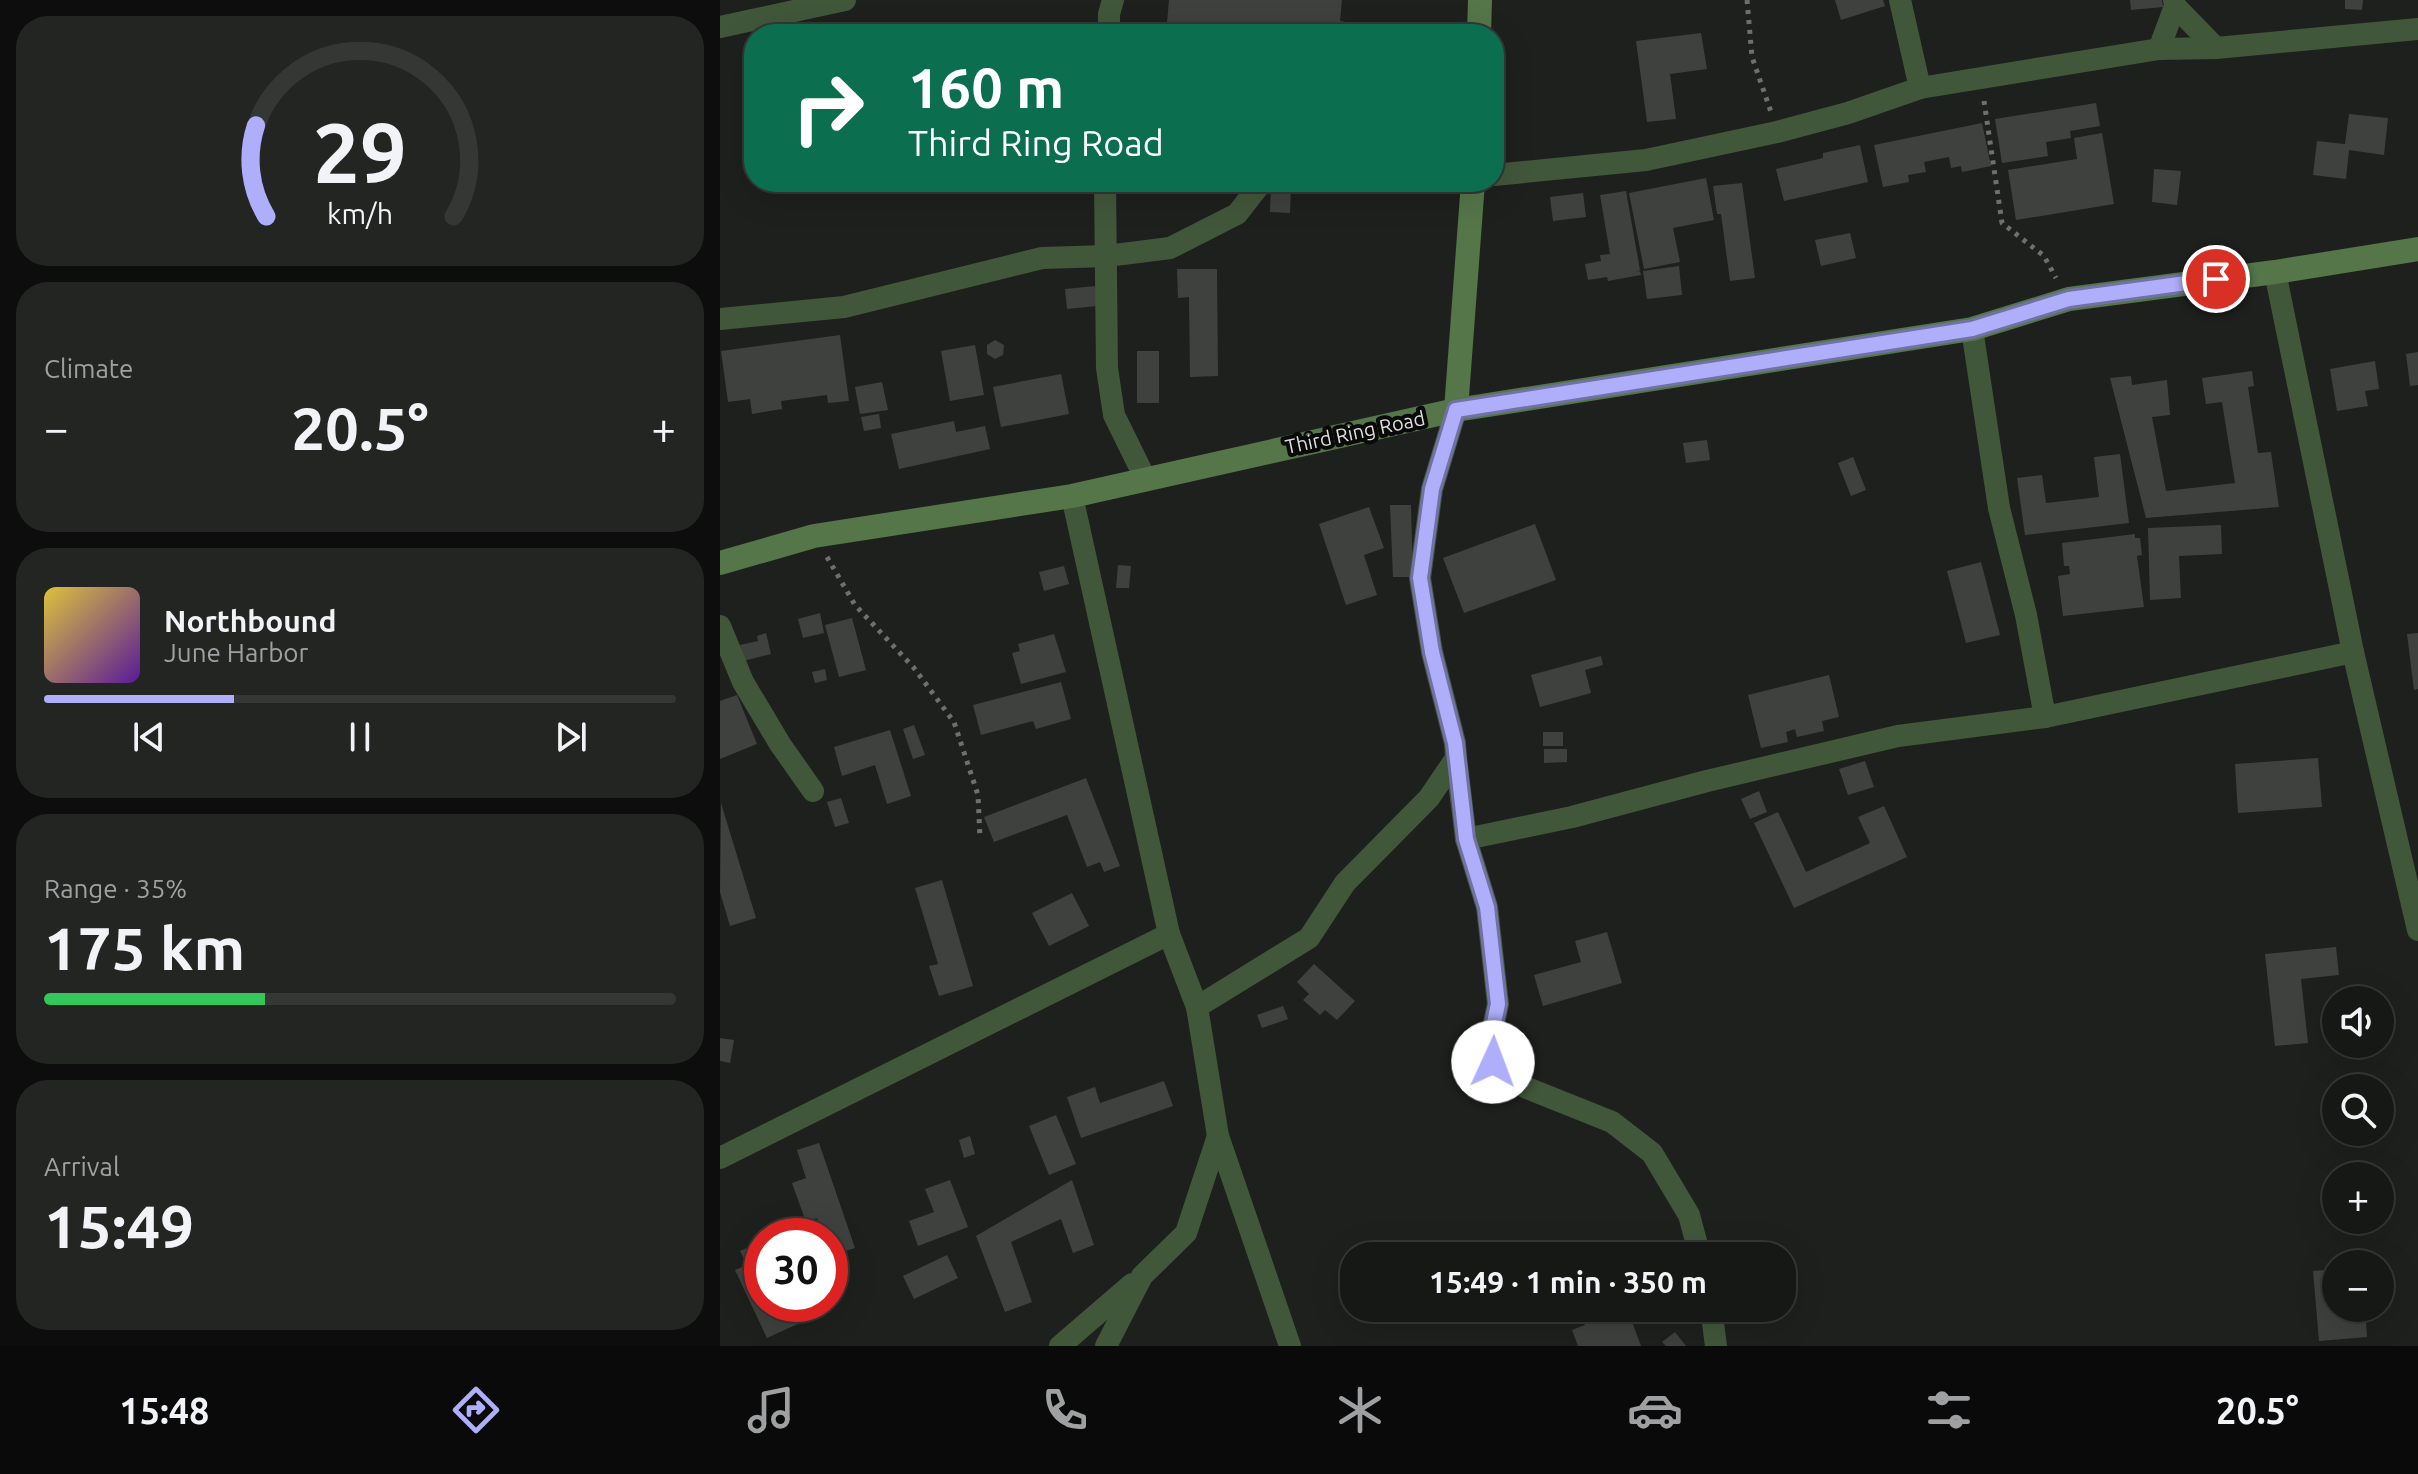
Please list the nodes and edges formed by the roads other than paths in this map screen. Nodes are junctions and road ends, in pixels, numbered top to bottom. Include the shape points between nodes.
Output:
1 (845, 0) edge
2 (1113, 0) edge
3 (1480, 0) edge
4 (1900, 0) edge
5 (822, 2) edge
6 (2174, 3) edge
7 (1109, 24) edge
8 (1479, 24) edge
9 (720, 27) edge
10 (2418, 29) edge
11 (2216, 48) junction
12 (2159, 49) junction
13 (1920, 88) junction
14 (1504, 174) edge
15 (1105, 192) edge
16 (1254, 192) edge
17 (1472, 192) edge
18 (2418, 249) edge
19 (1107, 256) junction
20 (2275, 272) junction
21 (720, 319) edge
22 (1972, 329) junction
23 (1456, 410) junction
24 (1145, 478) junction
25 (1072, 496) junction
26 (720, 563) edge
27 (720, 626) edge
28 (2353, 652) junction
29 (2045, 717) junction
30 (1456, 758) junction
31 (813, 791) dead end
32 (1466, 839) junction
33 (2418, 930) edge
34 (1169, 934) junction
35 (1197, 1007) junction
36 (1218, 1136) junction
37 (720, 1158) edge
38 (1696, 1242) edge
39 (1142, 1276) junction
40 (1713, 1322) edge
41 (1060, 1346) edge
42 (1106, 1346) edge
43 (1290, 1346) edge
44 (1716, 1346) edge

1 - 5 street
2 - 7 street
3 - 8 street
4 - 13 street
5 - 9 street
6 - 11 street
6 - 12 street
10 - 11 street
11 - 12 street
12 - 13 street
13 - 14 street via 1777,132 1646,160
15 - 19 street
16 - 19 street via 1237,214 1170,248
17 - 23 street
18 - 20 street, Third Ring Road
19 - 21 street via 1042,258 844,307
19 - 24 street via 1107,368 1114,415
20 - 22 street, Third Ring Road via 2069,299
20 - 28 street
22 - 23 street, Third Ring Road
22 - 29 street via 1999,508
23 - 24 street, Third Ring Road
23 - 30 street via 1432,489 1420,578
24 - 25 street, Third Ring Road
25 - 26 street, Third Ring Road via 814,536
25 - 34 street
27 - 31 street via 743,682
28 - 29 street
28 - 33 street
29 - 32 street via 1898,736
30 - 32 street
30 - 35 street via 1429,798 1345,883 1309,938
32 - 38 street via 1487,907 1498,1004 1489,1046 1493,1062 1503,1075 1527,1088 1612,1122 1652,1153 1689,1215
34 - 35 street
34 - 37 street
35 - 36 street
36 - 39 street via 1186,1233
36 - 43 street
39 - 41 street
39 - 42 street
40 - 44 street

